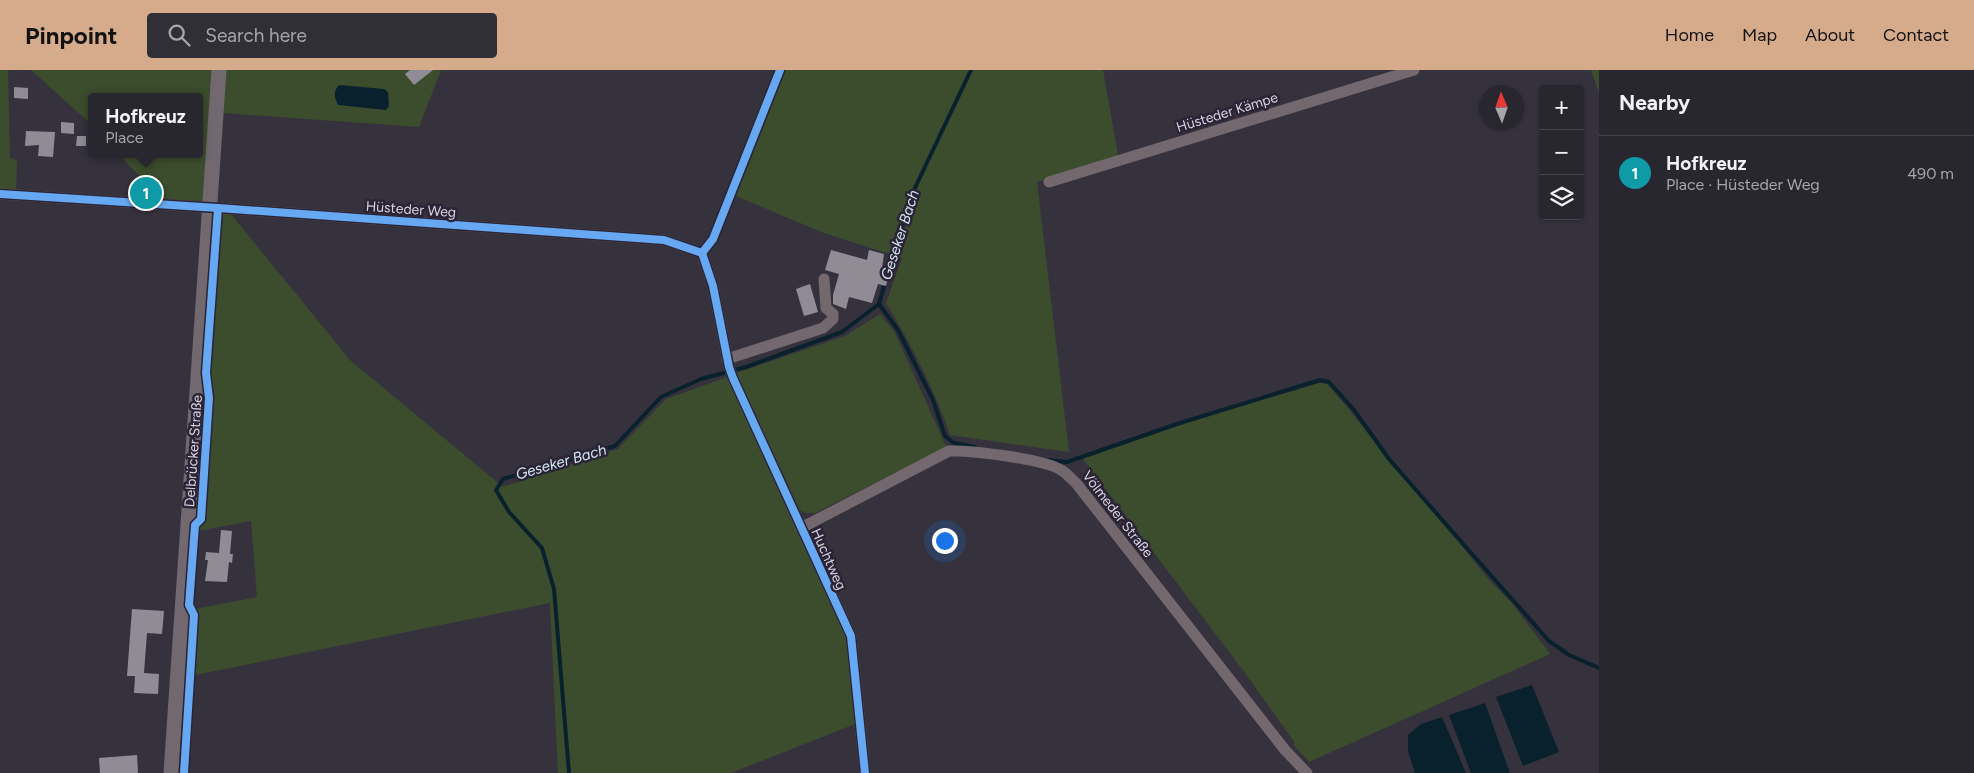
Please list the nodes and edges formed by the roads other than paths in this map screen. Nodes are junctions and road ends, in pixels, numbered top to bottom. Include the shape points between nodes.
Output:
1 (219, 70) edge
2 (1414, 70) edge
3 (1049, 182) dead end
4 (0, 194) edge
5 (210, 207) junction
6 (824, 279) dead end
7 (730, 368) junction
8 (802, 528) junction
9 (171, 773) edge
10 (865, 773) edge
11 (1308, 773) edge

1 - 5 main road, Delbrücker Straße
2 - 3 street, Hüsteder Kämpe
4 - 5 street, Hüsteder Weg
5 - 7 street, Hüsteder Weg via 664,240 702,253 713,286
5 - 9 main road, Delbrücker Straße
6 - 7 street via 826,308 833,314 833,319 822,328
7 - 8 street, Huchtweg
8 - 10 street, Huchtweg via 850,636
8 - 11 street, Völmeder Straße via 949,451 964,450 1037,462 1061,470 1076,483 1285,750

